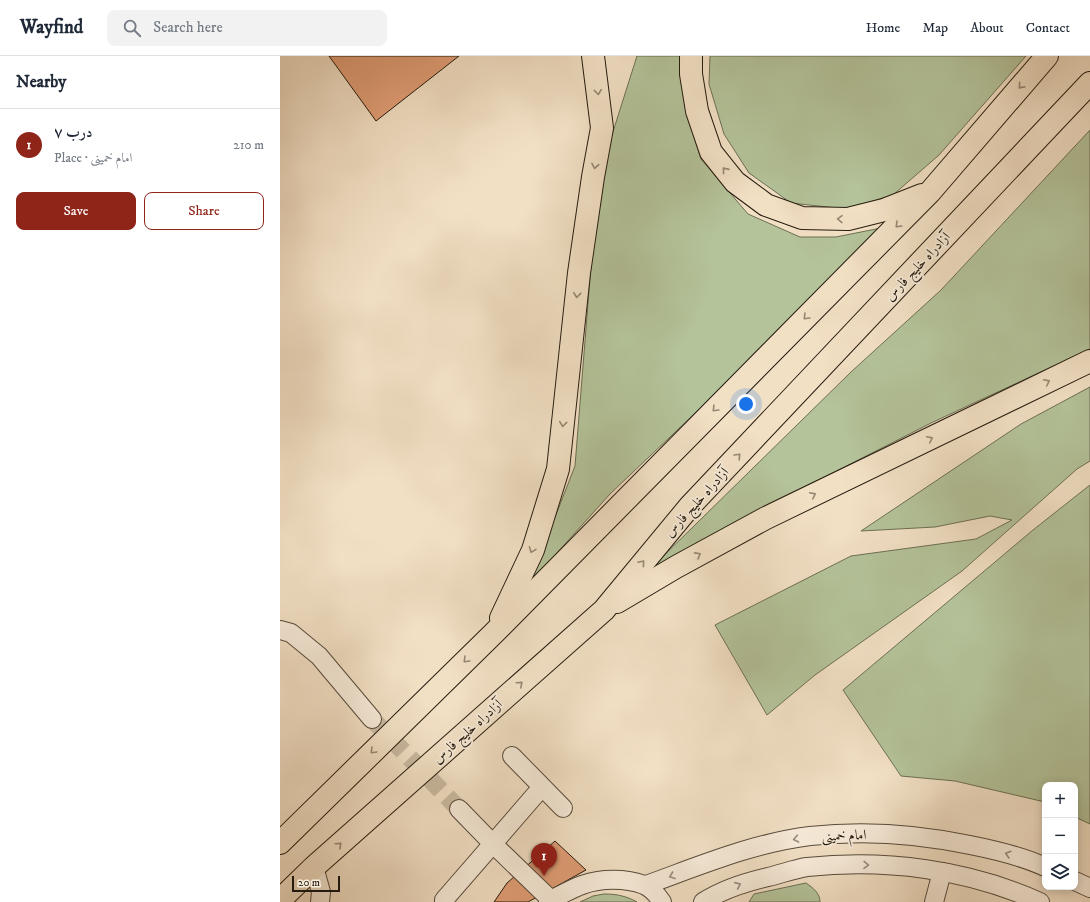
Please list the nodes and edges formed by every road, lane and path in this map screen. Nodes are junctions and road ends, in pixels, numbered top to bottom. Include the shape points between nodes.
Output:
1 (593, 56) edge
2 (691, 56) edge
3 (1047, 56) edge
4 (1090, 83) edge
5 (930, 192) junction
6 (1090, 361) edge
7 (604, 610) junction
8 (280, 630) edge
9 (494, 633) junction
10 (372, 719) tunnel mouth
11 (512, 756) dead end
12 (542, 787) junction
13 (563, 808) dead end
14 (459, 809) tunnel mouth
15 (280, 843) edge
16 (493, 844) junction
17 (1042, 865) edge
18 (314, 867) junction
19 (942, 872) junction
20 (1078, 882) edge
21 (646, 885) junction
22 (1090, 888) edge
23 (280, 900) edge
24 (550, 901) edge
25 (320, 902) edge
26 (444, 902) edge
27 (662, 902) edge
28 (703, 902) edge
29 (934, 902) edge
30 (1040, 902) edge

1 -> 9 highway via 602,128 579,273 558,469 533,550
5 -> 2 highway via 884,210 848,219 802,218 766,205 735,182 711,152 697,111
3 -> 5 highway
7 -> 4 highway, آزادراه خلیج فارس via 690,506
5 -> 9 highway
7 -> 6 highway via 766,518
18 -> 7 highway, آزادراه خلیج فارس
8 - 10 street via 291,633 319,656
9 -> 15 highway
11 - 12 street
12 - 13 street
12 - 16 street
14 - 16 street
16 - 24 street
16 - 26 street
17 -> 21 street, امام خمینی via 997,851 906,834 810,836 737,853
18 - 23 highway, آزادراه خلیج فارس
18 - 25 street
28 -> 19 street via 745,882 806,867 903,866
19 - 29 street
19 - 30 street via 991,884
20 - 22 street
21 - 24 street via 606,880 583,885
21 - 27 street

